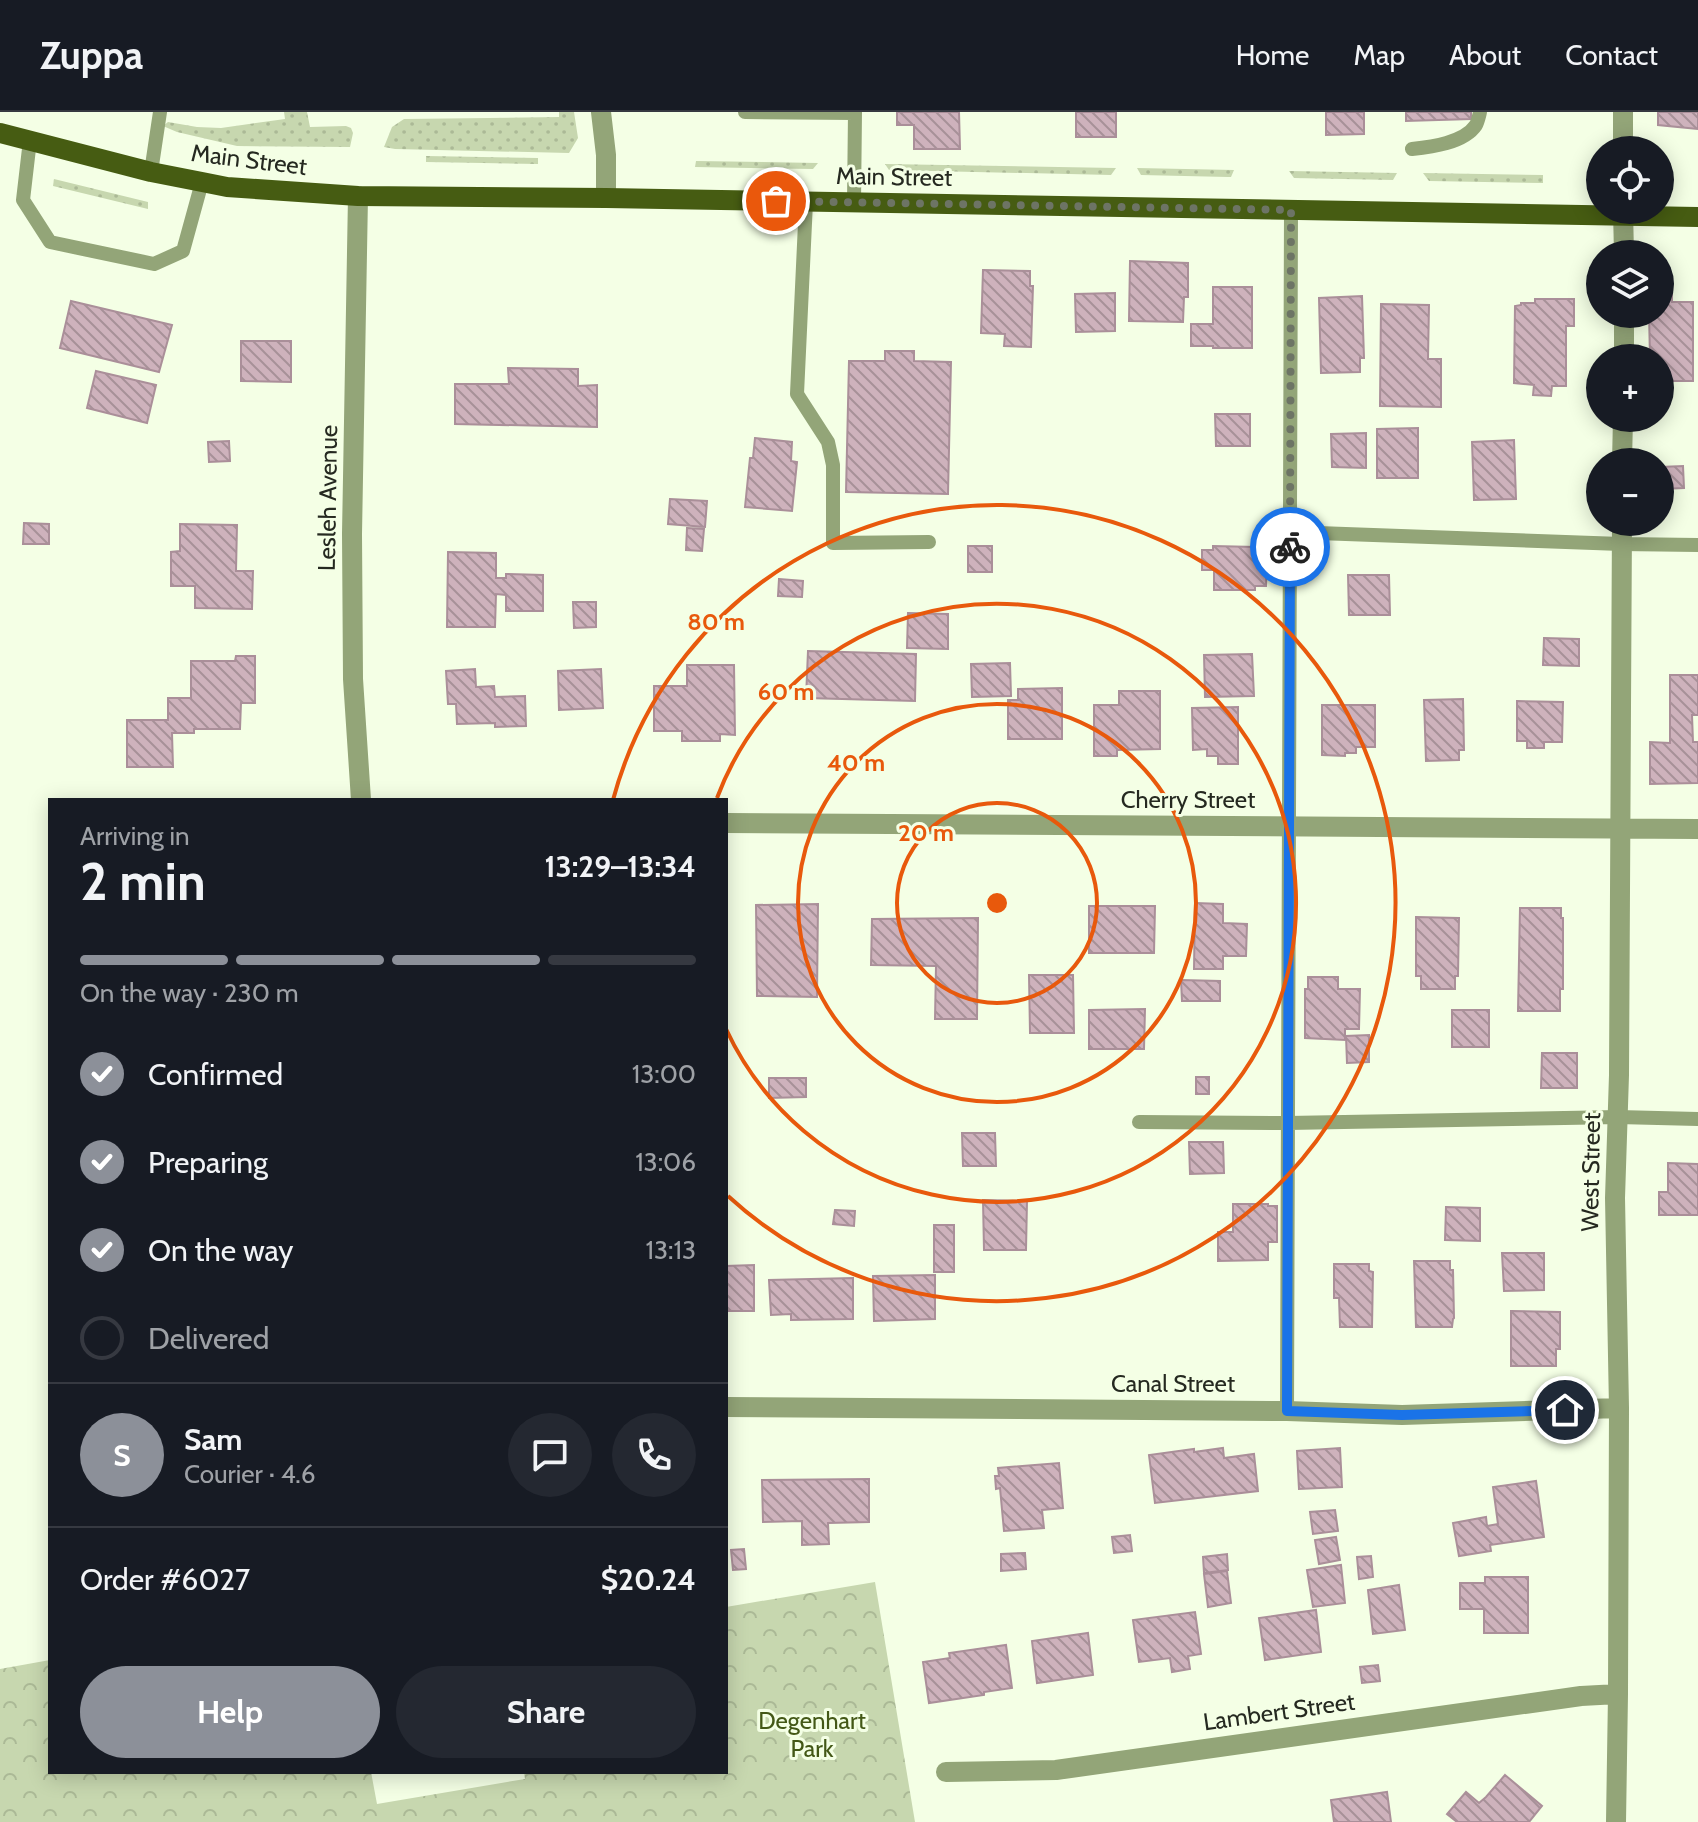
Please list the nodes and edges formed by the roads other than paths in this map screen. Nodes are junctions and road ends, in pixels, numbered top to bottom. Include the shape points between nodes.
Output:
1 (160, 112) edge
2 (601, 112) edge
3 (745, 112) edge
4 (1480, 112) edge
5 (1623, 112) edge
6 (855, 113) edge
7 (0, 133) edge
8 (1623, 136) edge
9 (30, 140) junction
10 (1412, 149) dead end
11 (151, 172) junction
12 (202, 182) junction
13 (358, 196) junction
14 (606, 198) junction
15 (806, 202) junction
16 (854, 203) junction
17 (1291, 210) junction
18 (1586, 213) edge
19 (1674, 216) edge
20 (1698, 217) edge
21 (1290, 532) junction
22 (1621, 536) edge
23 (929, 542) dead end
24 (1621, 544) junction
25 (1698, 545) edge
26 (361, 798) edge
27 (728, 823) edge
28 (1289, 826) junction
29 (1621, 828) junction
30 (1698, 829) edge
31 (1618, 1117) junction
32 (1698, 1119) edge
33 (1139, 1122) dead end
34 (1288, 1123) junction
35 (728, 1407) edge
36 (1619, 1408) junction
37 (1287, 1411) junction
38 (1618, 1694) junction
39 (946, 1772) dead end
40 (1616, 1822) edge

1 - 11 lane
2 - 14 street
3 - 6 lane
4 - 10 lane via 1476,125 1463,135 1439,146
5 - 8 street
6 - 16 lane
7 - 9 main road, Main Street
9 - 11 main road, Main Street
9 - 12 lane via 23,200 50,242 154,264 183,251
11 - 12 main road, Main Street
12 - 13 main road, Main Street
13 - 14 main road, Main Street
13 - 26 street, Lesleh Avenue via 352,548
14 - 15 main road, Main Street
15 - 16 main road, Main Street
15 - 23 lane via 797,394 828,442 833,543
16 - 17 main road, Main Street
17 - 18 main road, Main Street
17 - 21 lane
19 - 20 main road, Main Street
21 - 24 lane
21 - 28 lane
22 - 24 street, West Street
24 - 25 lane
24 - 29 street, West Street
27 - 28 street, Cherry Street
28 - 29 street, Cherry Street
28 - 34 lane
29 - 30 street, Cherry Street
29 - 31 street, West Street
31 - 32 lane
31 - 34 lane
31 - 36 street, West Street
33 - 34 lane
34 - 37 lane
35 - 37 street, Canal Street
36 - 37 street, Canal Street via 1402,1415
36 - 38 street, West Street
38 - 39 street, Lambert Street via 1056,1770
38 - 40 street, West Street

